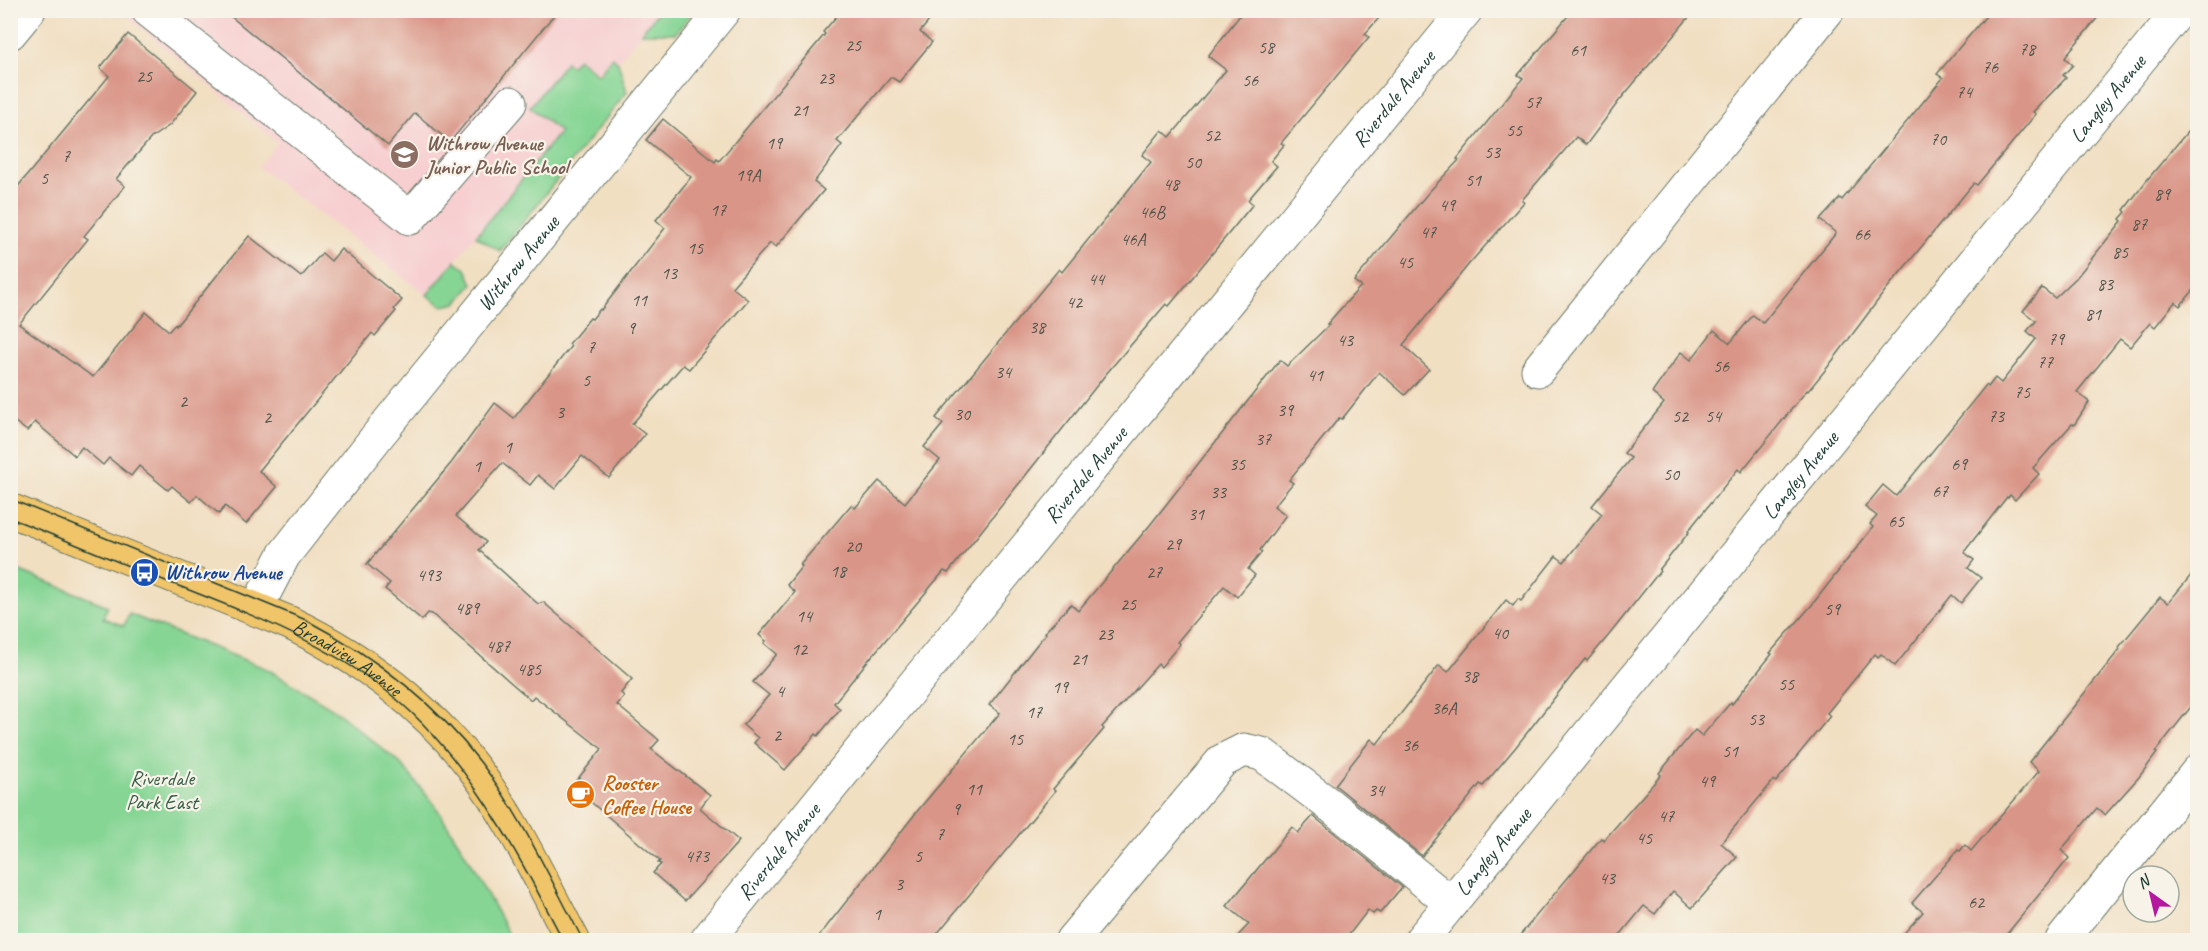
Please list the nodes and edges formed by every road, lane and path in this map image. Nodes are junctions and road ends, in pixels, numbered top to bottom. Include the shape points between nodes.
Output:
1 (29, 10) edge
2 (148, 10) edge
3 (724, 10) edge
4 (1466, 10) edge
5 (1828, 10) edge
6 (2180, 10) edge
7 (10, 33) edge
8 (510, 103) dead end
9 (1538, 370) dead end
10 (10, 510) edge
11 (256, 609) junction
12 (2198, 771) edge
13 (1452, 903) junction
14 (573, 940) edge
15 (707, 940) edge
16 (1072, 940) edge
17 (1421, 940) edge
18 (2062, 940) edge

1 - 7 street
2 - 8 street via 410,218
3 - 11 street, Withrow Avenue via 284,555
4 - 15 street, Riverdale Avenue
5 - 9 street
6 - 13 street, Langley Avenue
10 - 11 main road, Broadview Avenue
11 - 14 main road, Broadview Avenue via 324,639 391,685 441,729 499,806
12 - 18 street
13 - 16 street via 1262,754 1244,750 1221,761
13 - 17 street, Langley Avenue

